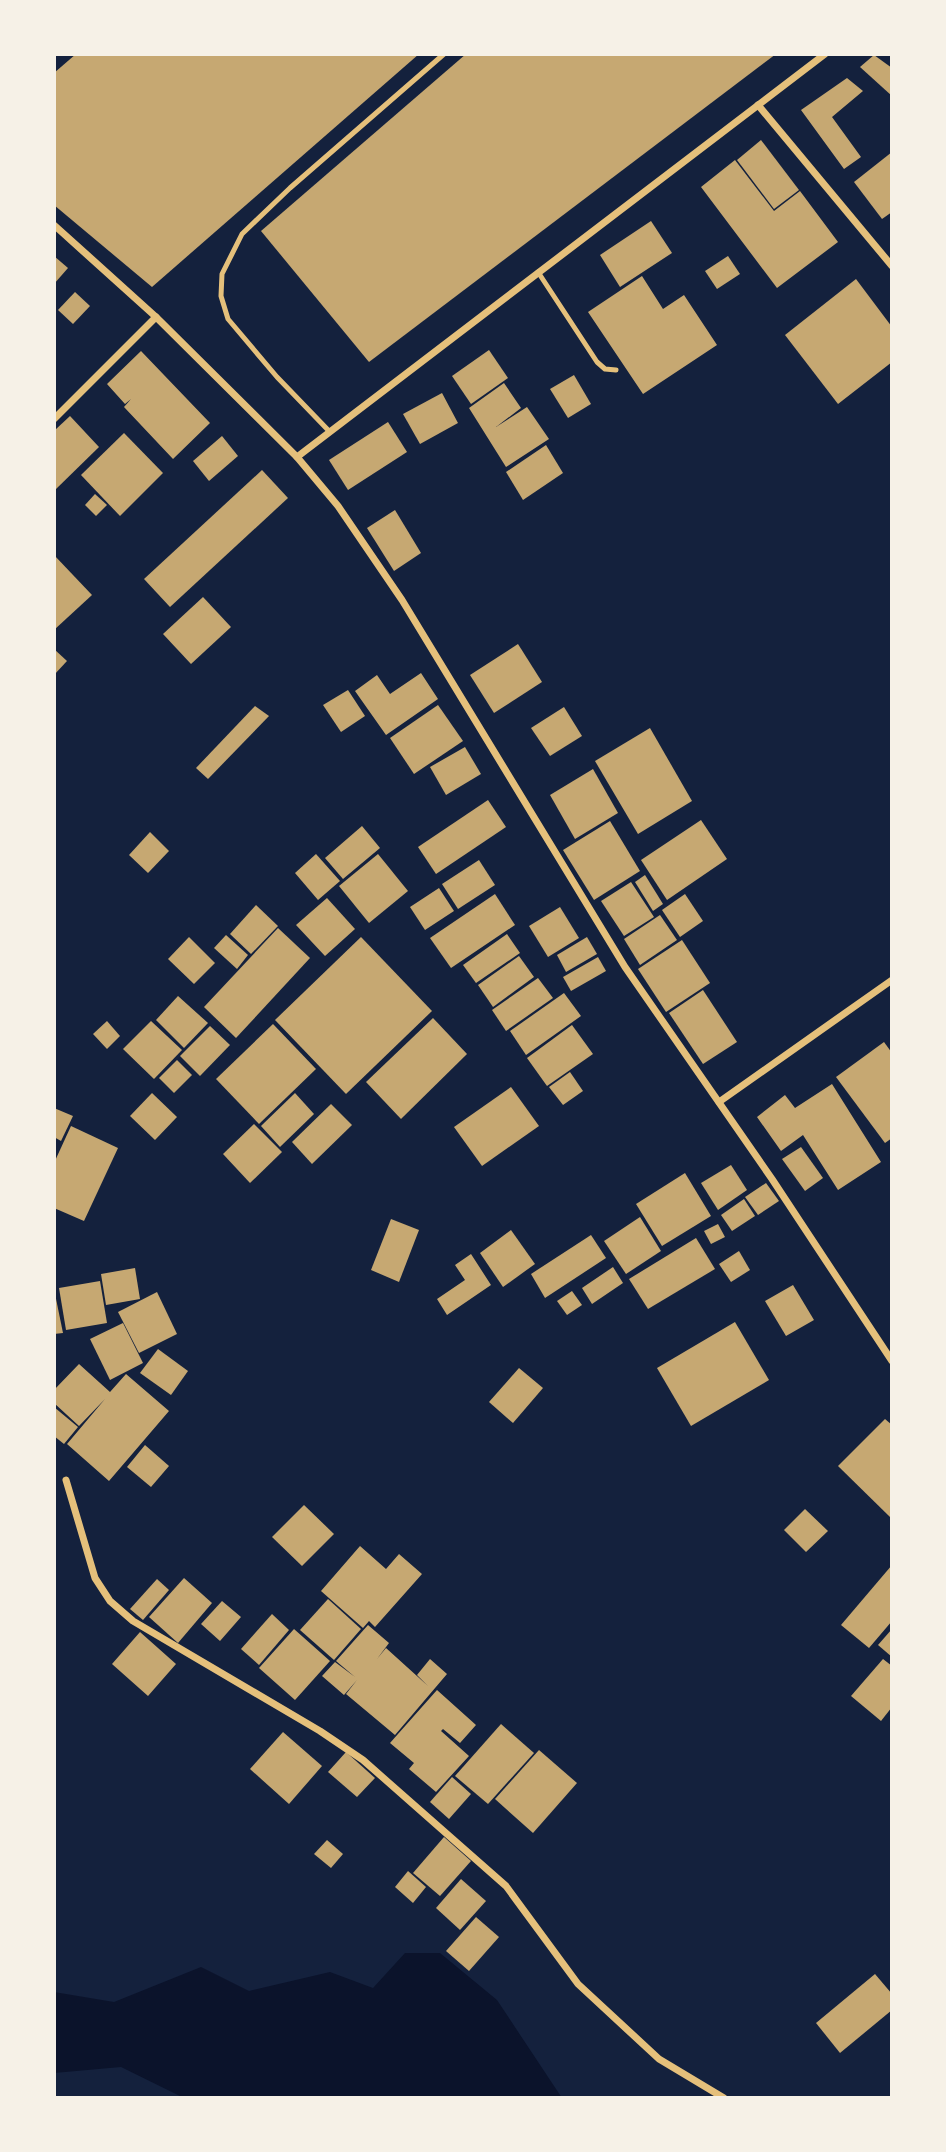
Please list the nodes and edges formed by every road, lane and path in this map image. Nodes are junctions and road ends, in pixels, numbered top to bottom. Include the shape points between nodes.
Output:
1 (444, 54) edge
2 (825, 54) edge
3 (758, 105) junction
4 (54, 225) edge
5 (892, 266) edge
6 (538, 272) junction
7 (156, 317) junction
8 (617, 370) dead end
9 (54, 419) edge
10 (329, 431) junction
11 (297, 457) junction
12 (892, 980) edge
13 (719, 1102) junction
14 (892, 1361) edge
15 (66, 1480) dead end
16 (724, 2098) edge

1 - 10 lane via 242,234 222,274 221,296 228,319
2 - 3 street
3 - 5 street
3 - 6 street
4 - 7 street
6 - 8 lane via 597,362
6 - 10 street
7 - 9 street
7 - 11 street
10 - 11 street
11 - 13 street via 338,506 402,600 625,967
12 - 13 street
13 - 14 street
15 - 16 street via 95,1578 110,1601 133,1621 363,1760 506,1886 578,1984 659,2059

